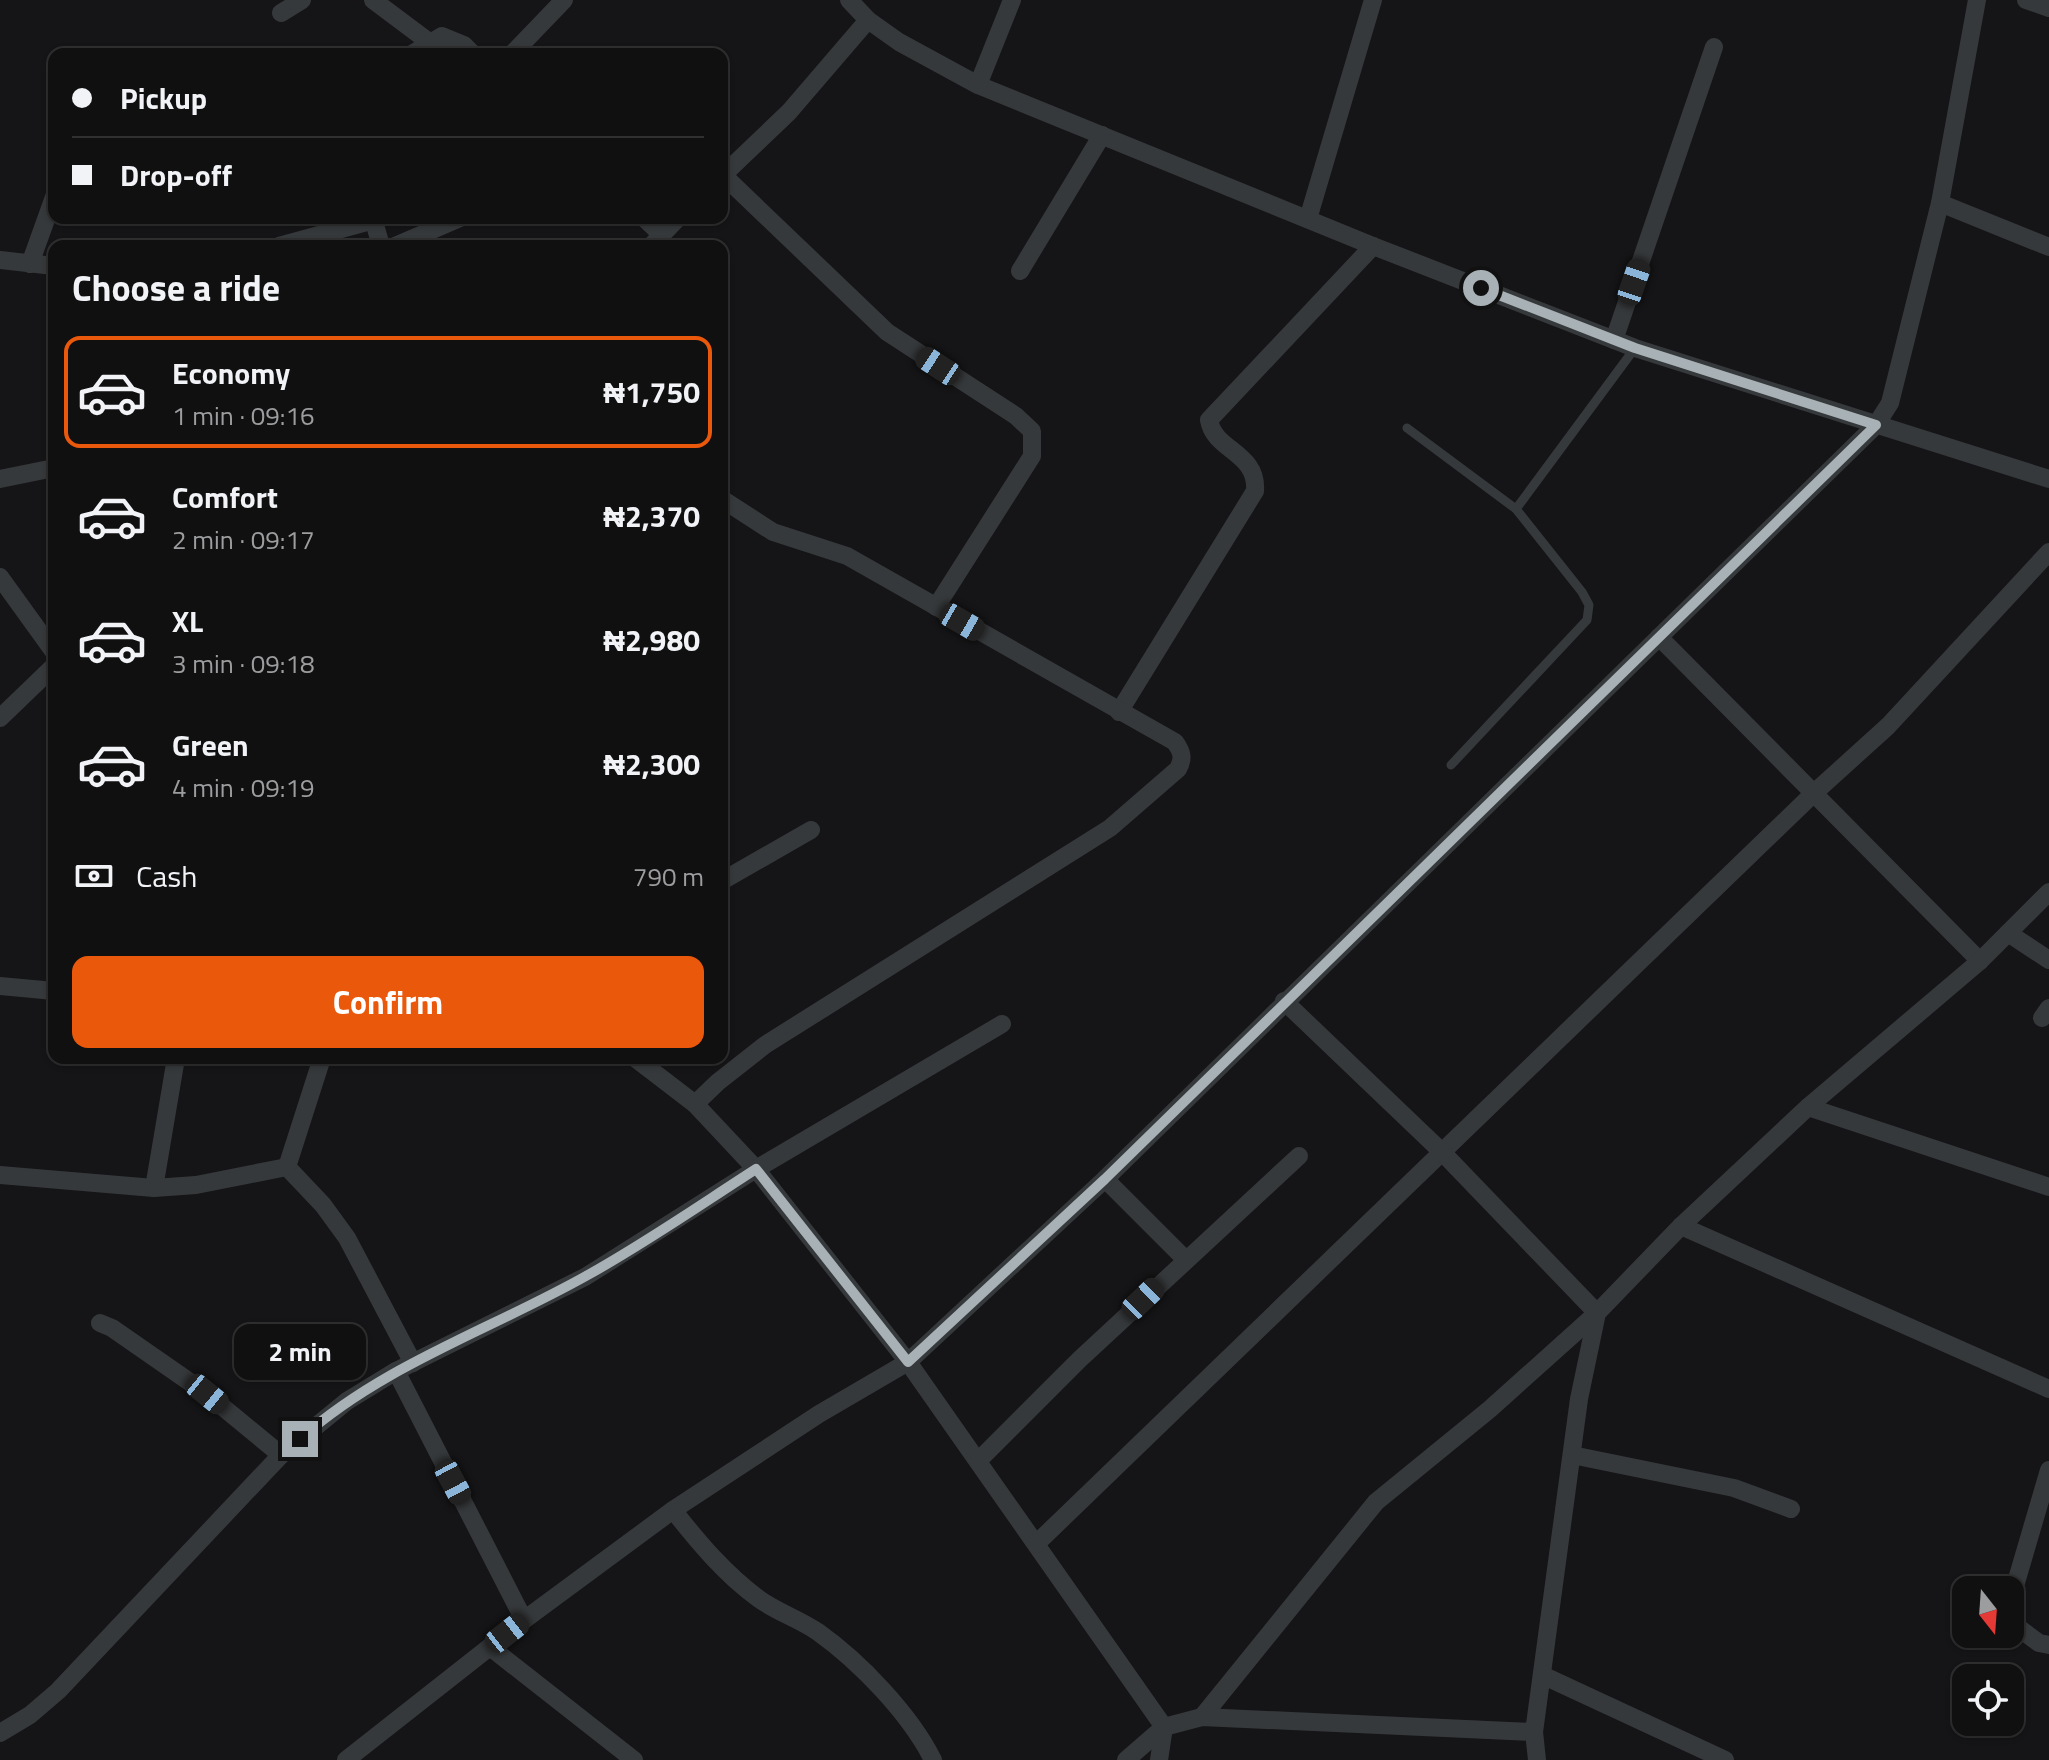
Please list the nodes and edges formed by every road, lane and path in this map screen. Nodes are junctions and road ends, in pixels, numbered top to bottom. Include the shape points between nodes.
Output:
1 (302, 0) edge
2 (373, 0) edge
3 (564, 0) edge
4 (849, 0) edge
5 (1012, 0) edge
6 (1373, 0) edge
7 (1977, 0) edge
8 (2026, 0) edge
9 (2049, 8) edge
10 (281, 13) dead end
11 (868, 20) junction
12 (429, 42) junction
13 (1714, 47) dead end
14 (420, 48) edge
15 (467, 48) edge
16 (518, 48) edge
17 (978, 85) junction
18 (1102, 135) junction
19 (728, 170) edge
20 (728, 182) edge
21 (1940, 203) junction
22 (48, 214) edge
23 (1308, 219) junction
24 (356, 224) edge
25 (446, 224) edge
26 (672, 224) edge
27 (300, 240) edge
28 (409, 240) edge
29 (656, 240) edge
30 (1373, 246) junction
31 (2049, 247) edge
32 (0, 260) edge
33 (30, 264) junction
34 (48, 266) edge
35 (1020, 271) dead end
36 (1614, 340) junction
37 (1635, 348) junction
38 (1876, 425) junction
39 (1407, 428) dead end
40 (48, 469) edge
41 (0, 479) edge
42 (2049, 479) edge
43 (728, 503) edge
44 (1516, 509) junction
45 (2049, 552) edge
46 (0, 577) edge
47 (936, 607) junction
48 (1659, 637) junction
49 (48, 644) edge
50 (48, 672) edge
51 (1119, 712) junction
52 (0, 718) edge
53 (1451, 765) dead end
54 (1814, 793) junction
55 (811, 830) dead end
56 (728, 878) edge
57 (2049, 892) edge
58 (2008, 933) junction
59 (2049, 960) edge
60 (1980, 961) junction
61 (0, 986) edge
62 (48, 990) edge
63 (1284, 1001) junction
64 (1002, 1024) dead end
65 (175, 1064) edge
66 (320, 1064) edge
67 (643, 1064) edge
68 (695, 1104) junction
69 (1808, 1107) junction
70 (1442, 1152) junction
71 (1299, 1156) dead end
72 (287, 1167) junction
73 (756, 1169) junction
74 (0, 1175) edge
75 (1105, 1179) junction
76 (2049, 1187) edge
77 (154, 1188) junction
78 (1681, 1226) junction
79 (1185, 1259) junction
80 (1597, 1313) junction
81 (100, 1323) dead end
82 (908, 1362) junction
83 (404, 1367) junction
84 (2049, 1389) edge
85 (281, 1455) junction
86 (1572, 1455) junction
87 (978, 1461) junction
88 (2049, 1470) edge
89 (1791, 1509) dead end
90 (673, 1510) junction
91 (1036, 1544) junction
92 (524, 1620) junction
93 (2049, 1645) edge
94 (490, 1647) junction
95 (1542, 1675) junction
96 (1202, 1717) junction
97 (1164, 1727) junction
98 (1534, 1732) junction
99 (0, 1733) edge
100 (346, 1760) edge
101 (634, 1760) edge
102 (933, 1760) edge
103 (1126, 1760) edge
104 (1159, 1760) edge
105 (1537, 1760) edge
106 (1725, 1760) edge

1 - 10 street
2 - 12 street
3 - 16 street
4 - 11 street
5 - 17 street
6 - 23 street
7 - 21 street
8 - 9 street
11 - 17 street
11 - 19 street via 789,112
12 - 14 street
12 - 15 street via 442,36
13 - 36 street
17 - 18 street
18 - 23 street
18 - 35 street
20 - 47 street via 887,332 1032,431 1032,456
21 - 31 street
21 - 38 street via 1890,403
22 - 33 street
23 - 30 street
24 - 27 street
25 - 28 street
26 - 29 street
30 - 36 street
30 - 51 street via 1209,420 1212,432 1251,467 1255,491
32 - 33 street
33 - 34 street
36 - 37 street
37 - 38 street
37 - 44 lane
38 - 42 street
38 - 48 street
39 - 44 lane
40 - 41 street
43 - 47 street via 773,532 847,556
44 - 53 lane via 1582,592 1589,605 1587,620
45 - 54 street via 1888,726
46 - 49 street
47 - 51 street
48 - 54 street
48 - 63 street
50 - 52 street
51 - 68 street via 1175,742 1182,751 1178,769 1098,836 765,1045
54 - 60 street
54 - 70 street
55 - 56 street
57 - 58 street
58 - 59 street
58 - 60 street
60 - 69 street
61 - 62 street
63 - 70 street
63 - 75 street
64 - 73 street
65 - 77 street
66 - 72 street
67 - 68 street
68 - 73 street
69 - 76 street
69 - 78 street
70 - 80 street
70 - 91 street
71 - 79 street
72 - 77 street
72 - 83 street via 347,1238
73 - 82 street
73 - 83 street via 585,1277
74 - 77 street
75 - 79 street
75 - 82 street
78 - 80 street
78 - 84 street
79 - 87 street
80 - 86 street
80 - 96 street via 1376,1502
81 - 85 street via 207,1394
82 - 87 street
82 - 90 street
83 - 85 street via 347,1401
83 - 92 street
85 - 99 street via 58,1691
86 - 89 street via 1734,1488
86 - 95 street
87 - 91 street
88 - 93 street via 2010,1603 2016,1626
90 - 92 street
90 - 102 street via 709,1555 759,1600 817,1632 855,1662 899,1709
91 - 97 street
92 - 94 street
94 - 100 street
94 - 101 street
95 - 98 street
95 - 106 street
96 - 97 street
96 - 98 street
97 - 103 street
97 - 104 street
98 - 105 street

